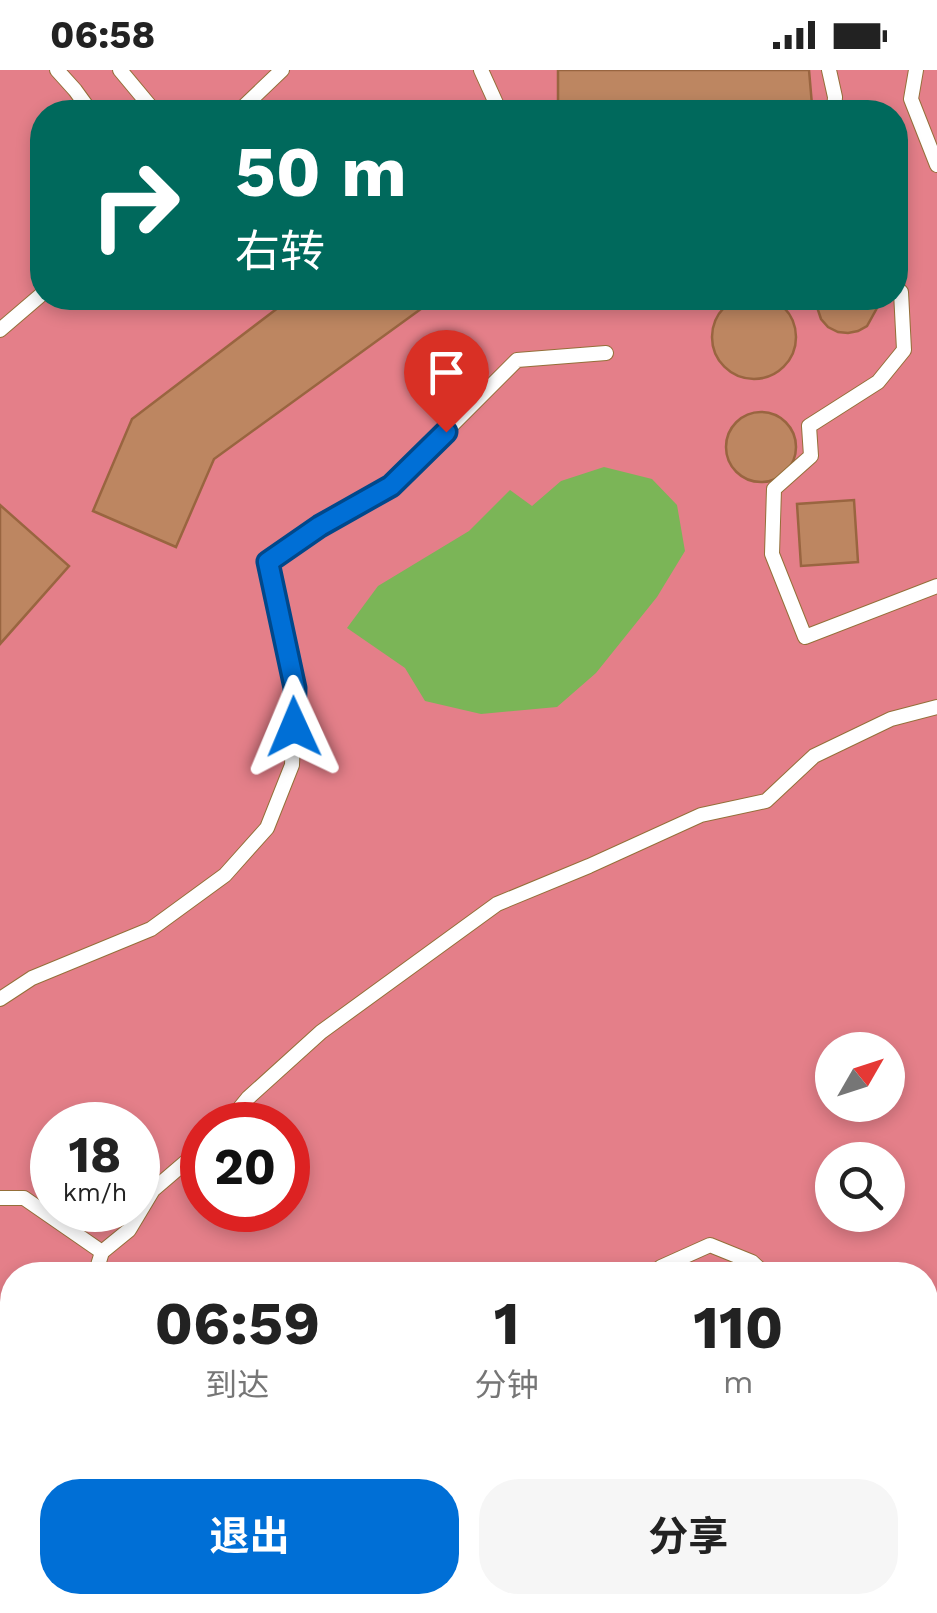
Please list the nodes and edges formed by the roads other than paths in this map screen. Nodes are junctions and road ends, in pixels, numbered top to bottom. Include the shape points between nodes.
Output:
1 (56, 70) edge
2 (120, 70) edge
3 (282, 70) edge
4 (481, 70) edge
5 (829, 70) edge
6 (916, 70) edge
7 (83, 100) edge
8 (145, 100) edge
9 (251, 100) edge
10 (495, 100) edge
11 (834, 100) edge
12 (937, 165) edge
13 (30, 304) edge
14 (902, 310) edge
15 (0, 330) edge
16 (606, 353) dead end
17 (937, 586) edge
18 (937, 707) edge
19 (0, 999) edge
20 (245, 1102) edge
21 (180, 1166) edge
22 (0, 1198) edge
23 (102, 1252) junction
24 (99, 1262) edge
25 (673, 1262) edge
26 (752, 1262) edge

1 - 7 lane
2 - 8 lane
3 - 9 lane
4 - 10 lane
5 - 11 lane
6 - 12 lane via 911,99
13 - 15 lane
14 - 17 lane via 904,350 878,382 809,426 810,456 774,489 772,554 805,636
16 - 19 lane via 517,360 391,486 268,562 295,688 292,765 267,828 225,875 151,928 32,978
18 - 20 lane via 891,719 814,756 766,801 701,815 498,904 321,1032
21 - 23 lane via 152,1190 129,1230
22 - 23 lane via 24,1198
23 - 24 lane
25 - 26 lane via 710,1244

